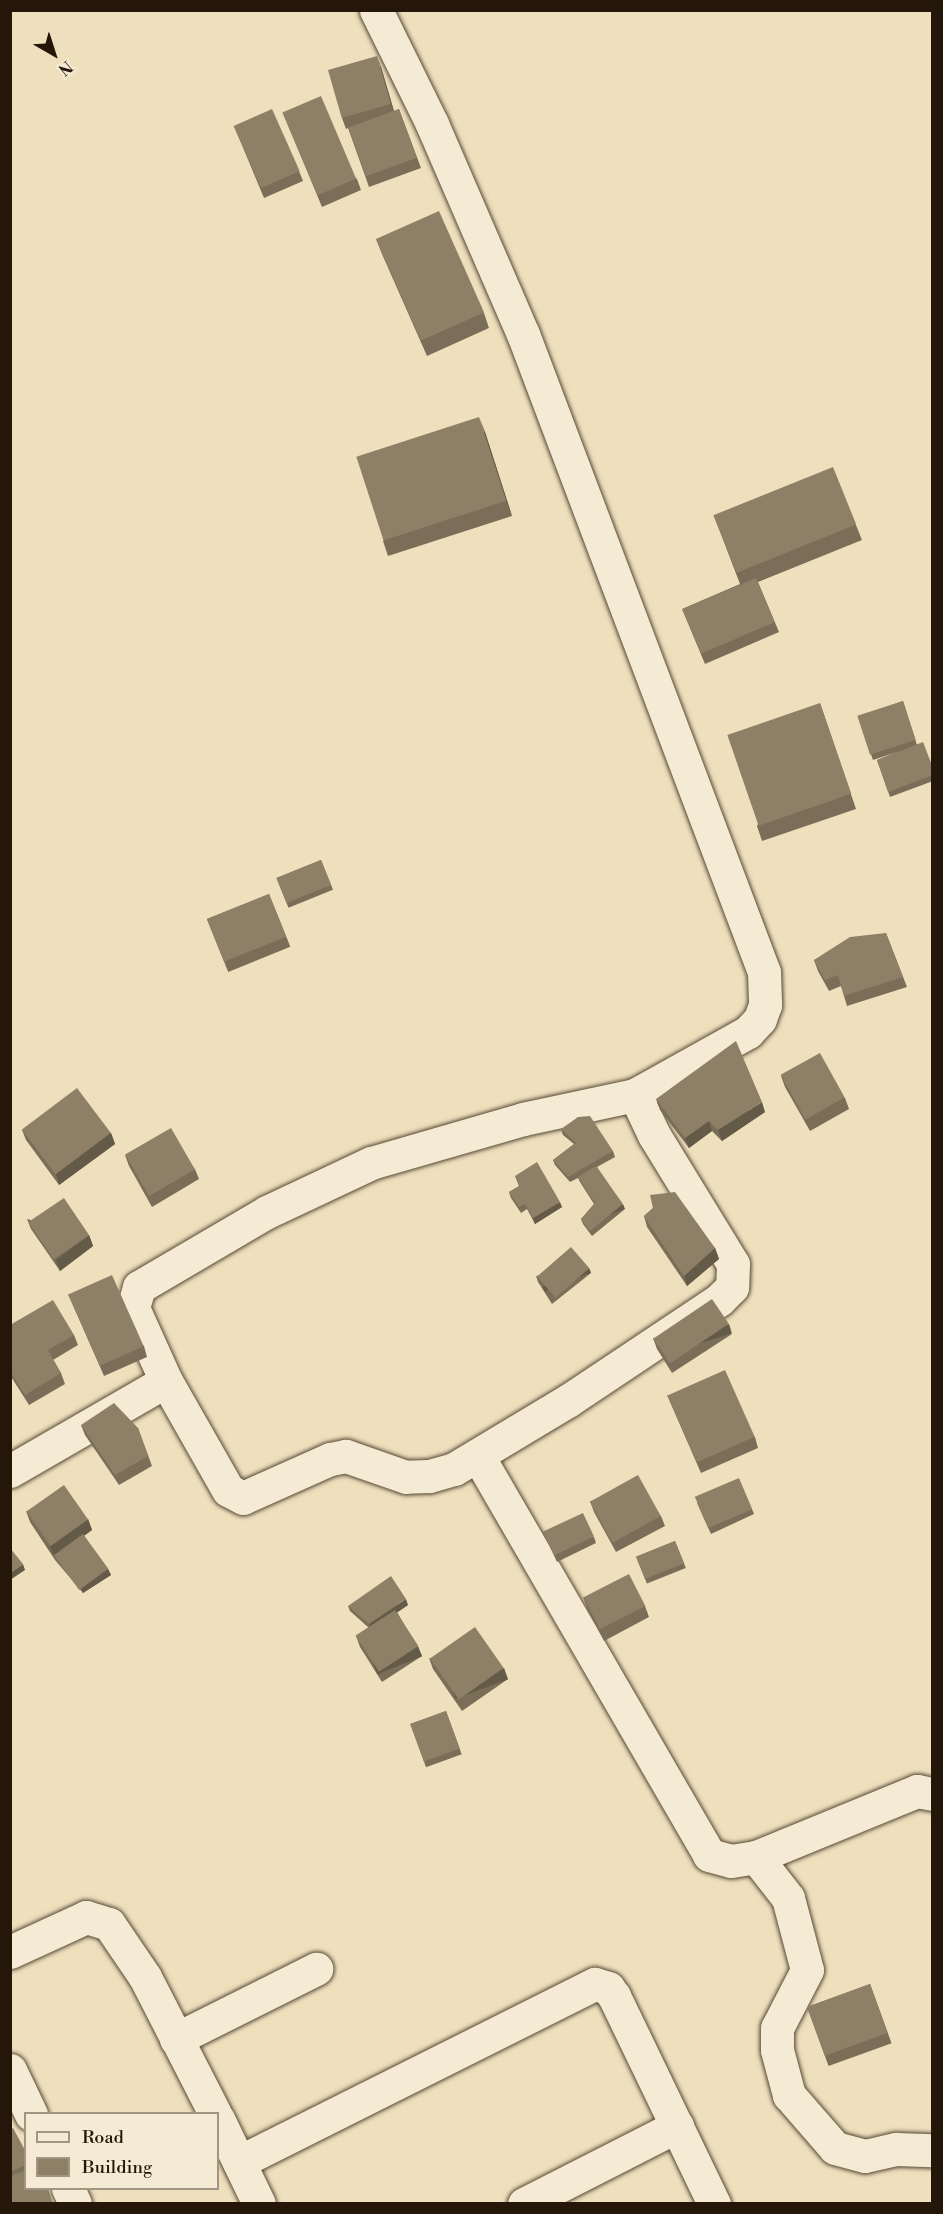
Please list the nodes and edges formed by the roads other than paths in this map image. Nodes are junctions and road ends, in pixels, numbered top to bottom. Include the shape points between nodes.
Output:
1 (376, 10) edge
2 (635, 1095) junction
3 (166, 1381) junction
4 (478, 1456) junction
5 (10, 1471) edge
6 (933, 1794) edge
7 (756, 1857) junction
8 (10, 1953) edge
9 (316, 1969) dead end
10 (176, 2039) junction
11 (10, 2070) edge
12 (22, 2106) edge
13 (213, 2112) edge
14 (219, 2121) edge
15 (677, 2126) junction
16 (933, 2150) edge
17 (240, 2162) junction
18 (69, 2190) edge
19 (75, 2204) edge
20 (260, 2204) edge
21 (524, 2204) edge
22 (714, 2204) edge

1 - 2 street via 432,124 523,334 764,972 765,1005 760,1019 748,1032
2 - 3 street via 523,1119 371,1163 267,1212 144,1283 135,1292 133,1308
2 - 4 street via 654,1135 734,1264 732,1287 719,1300
3 - 4 street via 223,1484 234,1496 243,1498 330,1459 346,1456 406,1477 429,1476
3 - 5 street
4 - 7 street via 709,1855 731,1861
6 - 7 street via 917,1791
7 - 16 street via 788,1898 807,1970 777,2028 777,2050 789,2095 835,2148 865,2156 896,2149
8 - 10 street via 67,1924 98,1917 109,1923 131,1953
9 - 10 street
10 - 13 street
11 - 12 street
14 - 17 street
15 - 17 street via 615,1996 608,1988 595,1984
15 - 21 street
15 - 22 street
17 - 20 street
18 - 19 street

